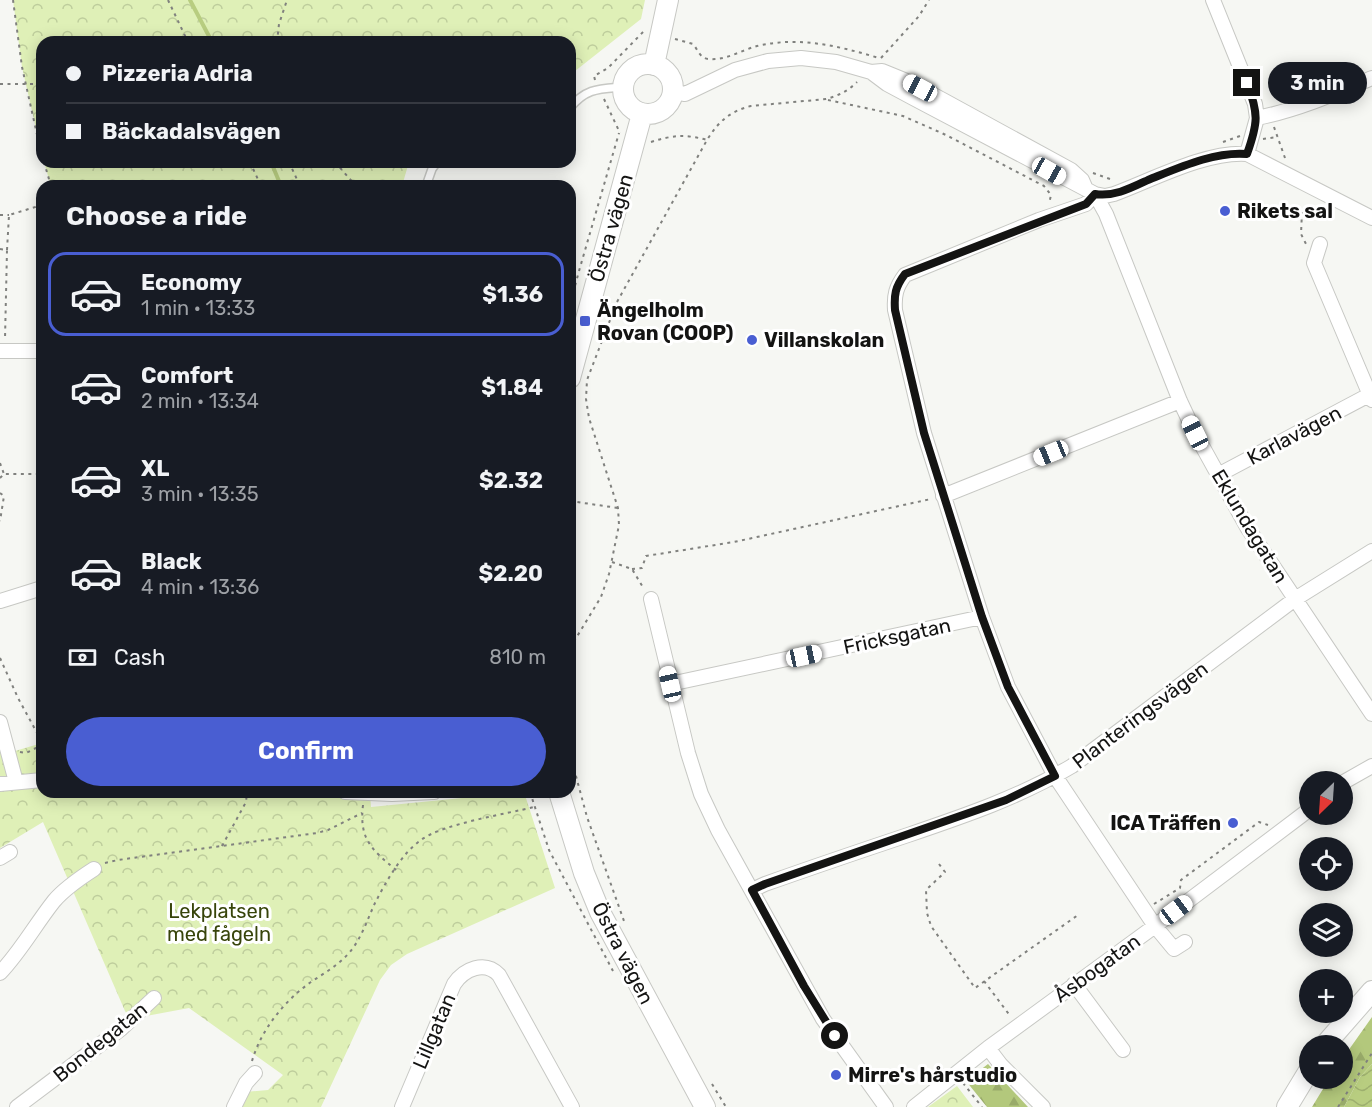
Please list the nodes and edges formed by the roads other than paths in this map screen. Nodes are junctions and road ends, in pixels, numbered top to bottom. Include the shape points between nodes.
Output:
1 (668, 0) edge
2 (1213, 0) edge
3 (654, 65) junction
4 (865, 75) junction
5 (1372, 78) edge
6 (623, 87) junction
7 (673, 92) junction
8 (576, 100) edge
9 (642, 114) junction
10 (1257, 118) junction
11 (1247, 154) junction
12 (1091, 192) junction
13 (1372, 218) edge
14 (1320, 244) dead end
15 (2, 351) edge
16 (36, 351) edge
17 (576, 353) edge
18 (1371, 398) edge
19 (1180, 401) junction
20 (1218, 475) junction
21 (943, 496) junction
22 (1372, 550) edge
23 (36, 590) edge
24 (651, 599) road end
25 (1295, 599) junction
26 (0, 601) edge
27 (982, 617) junction
28 (670, 684) junction
29 (1371, 711) edge
30 (0, 722) edge
31 (1372, 766) edge
32 (1055, 776) junction
33 (1353, 777) edge
34 (36, 780) edge
35 (16, 782) junction
36 (0, 784) edge
37 (561, 798) edge
38 (1299, 817) edge
39 (94, 869) road end
40 (752, 890) junction
41 (1155, 926) junction
42 (1185, 942) dead end
43 (0, 973) edge
44 (1074, 984) junction
45 (1372, 991) edge
46 (154, 998) dead end
47 (1334, 1035) edge
48 (988, 1048) junction
49 (1123, 1050) dead end
50 (252, 1076) road end
51 (1299, 1087) edge
52 (17, 1107) edge
53 (234, 1107) edge
54 (402, 1107) edge
55 (572, 1107) edge
56 (705, 1107) edge
57 (886, 1107) edge
58 (914, 1107) edge
59 (1043, 1107) edge
60 (1287, 1107) edge

1 - 3 main road
2 - 10 street via 1255,104
3 - 6 main road via 637,66 630,71
3 - 7 main road via 669,75
4 - 7 street via 836,62 801,58 768,61 735,70 685,94
4 - 12 street
4 - 12 street, Eklundagatan via 882,71 943,100 1071,170
5 - 10 street via 1320,100
6 - 8 lane via 599,89
6 - 9 main road via 627,104
7 - 9 main road via 659,112
9 - 17 main road, Östra vägen via 628,135
10 - 11 street
11 - 12 street via 1214,157 1114,194
11 - 13 street
12 - 19 street, Eklundagatan via 1114,234
12 - 21 street via 1086,204 905,274 897,284 895,310
14 - 18 street via 1314,263
15 - 16 street
18 - 20 street, Karlavägen
19 - 20 street, Eklundagatan
19 - 21 street
20 - 25 street, Eklundagatan
21 - 27 street
22 - 25 street, Planteringsvägen
23 - 26 street
24 - 28 street
25 - 29 street, Eklundagatan
25 - 32 street, Planteringsvägen
27 - 28 street, Fricksgatan
27 - 32 street via 1008,687
28 - 40 street via 701,794
30 - 35 street
31 - 33 street
32 - 40 street, Planteringsvägen via 1006,800
32 - 41 street
34 - 35 street
35 - 36 street
37 - 56 main road, Östra vägen via 600,912
38 - 41 street, Åsbogatan
39 - 43 street via 55,901
40 - 57 street via 823,1019
41 - 42 street via 1174,949
41 - 44 street, Åsbogatan
44 - 48 street, Åsbogatan
44 - 49 street
45 - 47 main road
46 - 52 street, Bondegatan via 122,1028
48 - 58 street, Åsbogatan
48 - 59 street
50 - 53 street
51 - 60 main road
54 - 55 street, Lillgatan via 454,984 479,967 491,968 499,975

